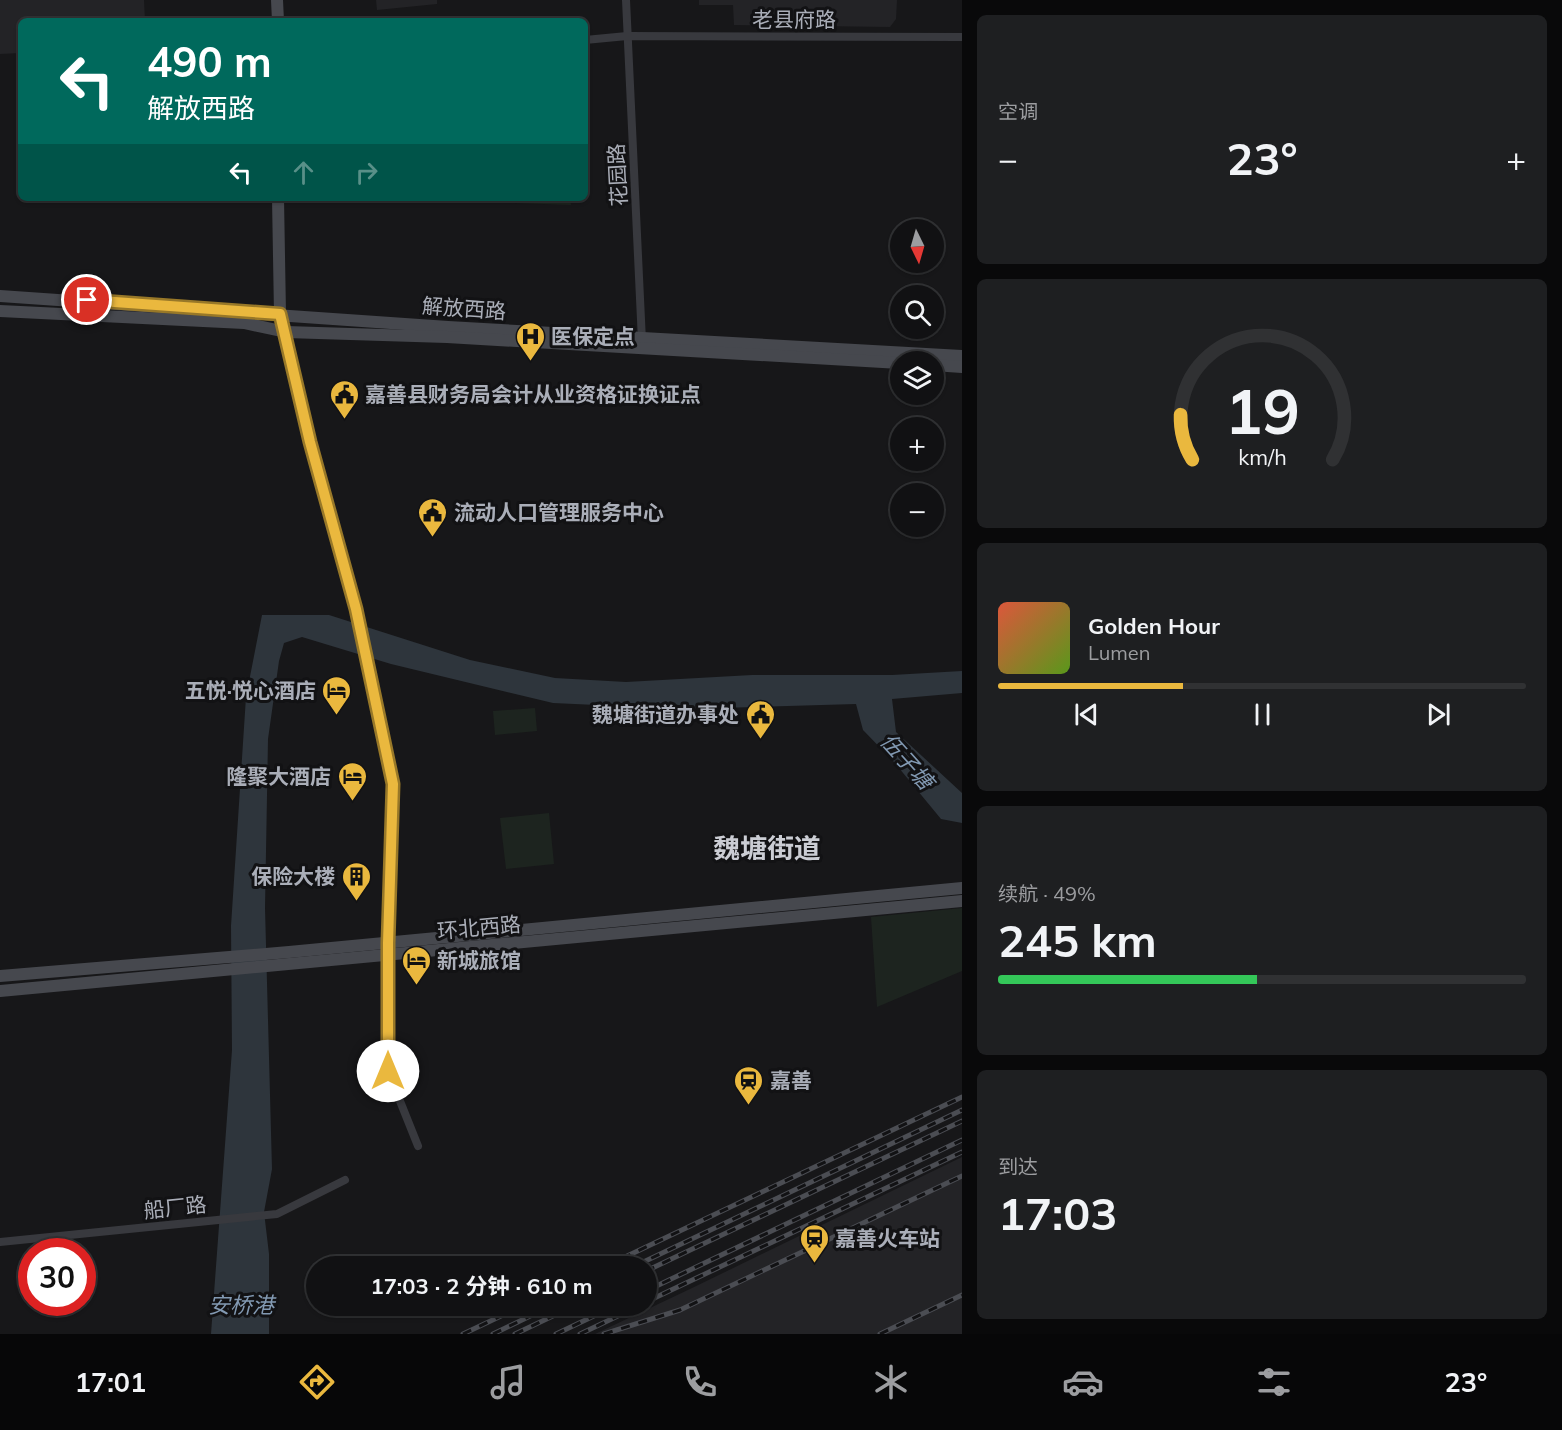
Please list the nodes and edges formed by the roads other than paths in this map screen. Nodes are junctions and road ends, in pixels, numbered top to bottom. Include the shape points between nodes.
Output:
1 (277, 0) edge
2 (626, 0) edge
3 (278, 18) edge
4 (627, 36) junction
5 (962, 37) edge
6 (588, 40) edge
7 (278, 201) edge
8 (0, 296) edge
9 (0, 311) edge
10 (280, 314) junction
11 (286, 332) junction
12 (642, 344) junction
13 (962, 356) edge
14 (890, 362) edge
15 (944, 366) edge
16 (962, 367) edge
17 (962, 888) edge
18 (962, 901) edge
19 (388, 949) junction
20 (214, 964) junction
21 (0, 976) edge
22 (0, 991) edge
23 (418, 1146) dead end
24 (345, 1180) dead end
25 (0, 1242) edge

1 - 3 street
2 - 4 street, 花园路
4 - 5 street, 老县府路
4 - 6 street, 老县府路
4 - 12 street, 花园路
7 - 10 street
8 - 10 street, 解放西路
9 - 11 street, 解放西路 via 244,324
10 - 11 street
10 - 12 street, 解放西路
11 - 12 street, 解放西路
11 - 19 street via 310,442 356,609 393,784
12 - 13 street, 解放西路
12 - 14 street, 解放西路
15 - 16 street
17 - 19 street, 环北西路
18 - 19 street, 环北西路
19 - 20 street, 环北西路
19 - 23 street via 388,1071
20 - 21 street, 环北西路
20 - 22 street, 环北西路
24 - 25 street, 船厂路 via 277,1214

